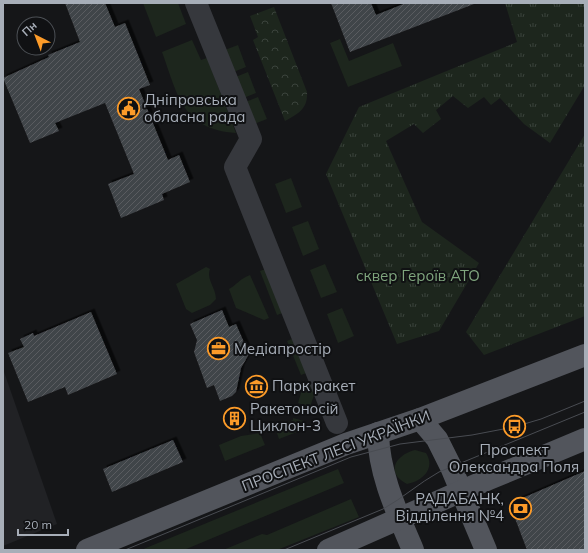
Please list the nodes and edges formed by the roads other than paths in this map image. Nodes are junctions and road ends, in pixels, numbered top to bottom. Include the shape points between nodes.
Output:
1 (196, 3) edge
2 (585, 355) edge
3 (420, 419) junction
4 (337, 423) dead end
5 (378, 433) junction
6 (585, 439) edge
7 (461, 491) junction
8 (401, 519) junction
9 (88, 550) edge
10 (328, 550) edge
11 (413, 550) edge
12 (486, 550) edge

1 - 4 street via 251,139 235,167
2 - 3 main road, ПРОСПЕКТ ЛЕСІ УКРАЇНКИ
3 - 5 main road, ПРОСПЕКТ ЛЕСІ УКРАЇНКИ
3 - 7 main road via 437,439
5 - 8 main road via 378,449 384,476
5 - 9 main road, ПРОСПЕКТ ЛЕСІ УКРАЇНКИ
6 - 7 main road
7 - 8 main road
7 - 12 main road
8 - 10 main road
8 - 11 main road

